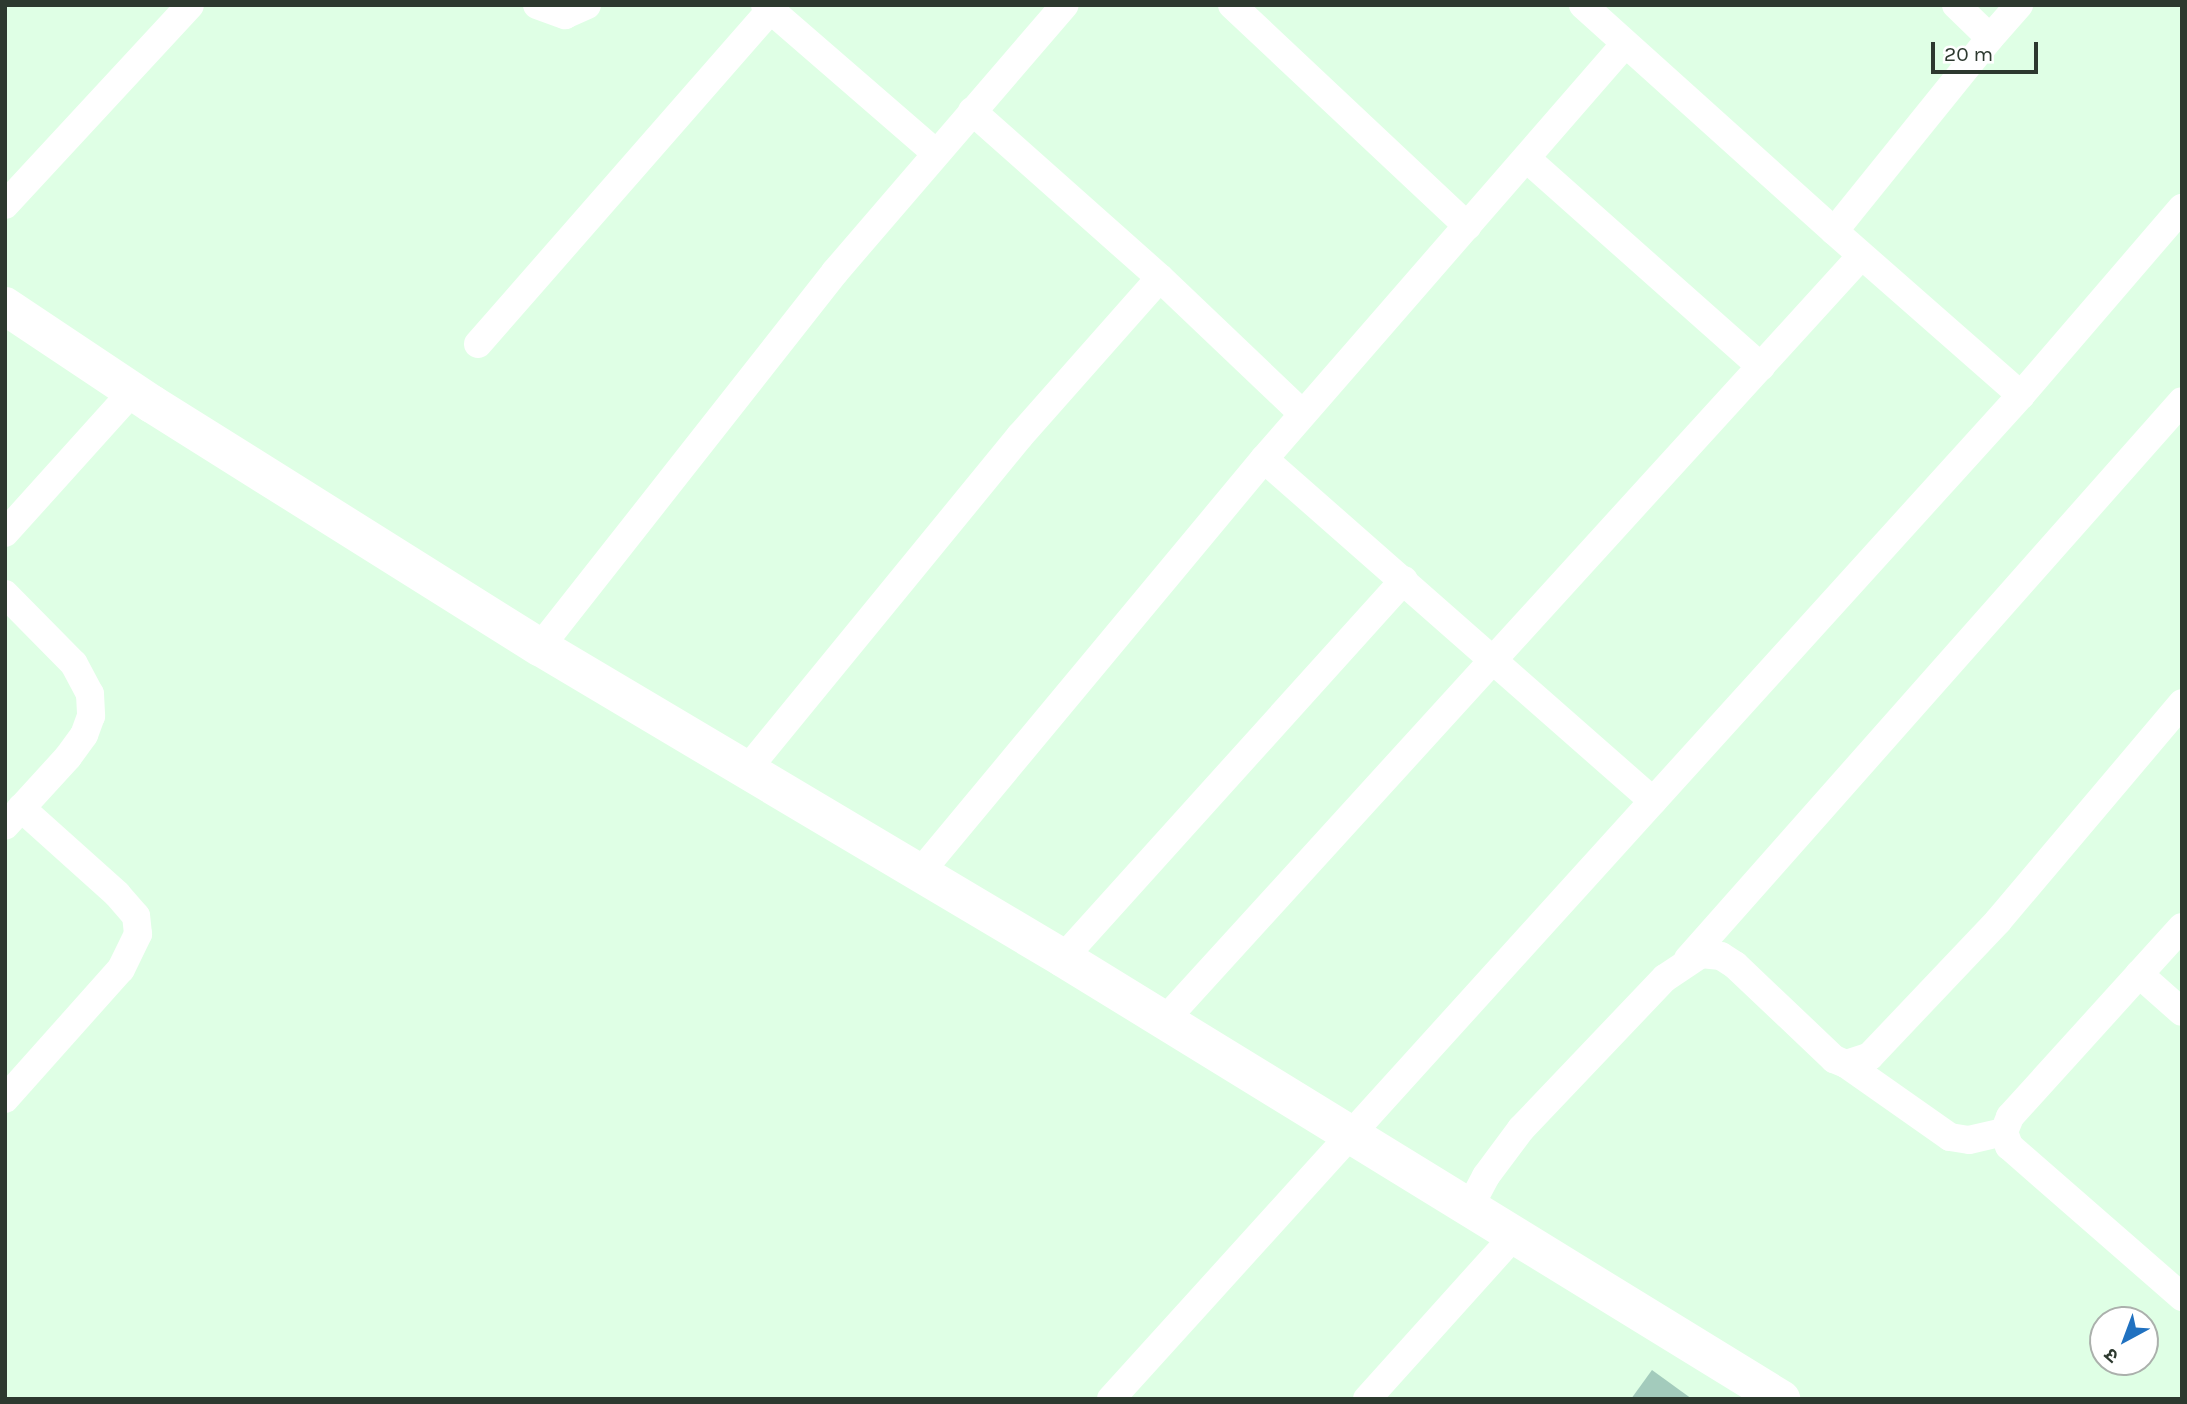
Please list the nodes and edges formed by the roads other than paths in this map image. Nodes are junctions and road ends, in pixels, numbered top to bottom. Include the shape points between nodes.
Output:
1 (190, 5) edge
2 (537, 5) edge
3 (587, 5) edge
4 (1065, 5) edge
5 (1232, 5) edge
6 (1583, 5) edge
7 (1956, 5) edge
8 (2019, 5) edge
9 (768, 8) edge
10 (1990, 38) junction
11 (1625, 44) junction
12 (972, 111) junction
13 (935, 152) junction
14 (1527, 159) junction
15 (5, 205) edge
16 (2182, 208) edge
17 (1467, 226) junction
18 (1834, 230) junction
19 (1861, 256) junction
20 (1160, 278) junction
21 (5, 306) edge
22 (478, 344) dead end
23 (1761, 367) junction
24 (133, 391) junction
25 (2021, 395) junction
26 (2182, 401) edge
27 (1303, 414) junction
28 (1264, 459) junction
29 (5, 533) edge
30 (1404, 580) junction
31 (5, 594) edge
32 (540, 647) junction
33 (1494, 660) junction
34 (2182, 702) edge
35 (745, 772) junction
36 (1653, 801) junction
37 (13, 817) edge
38 (918, 875) junction
39 (2182, 927) edge
40 (1063, 958) junction
41 (1688, 959) junction
42 (2139, 974) junction
43 (2182, 1012) edge
44 (1164, 1021) junction
45 (1846, 1065) junction
46 (5, 1099) edge
47 (2004, 1132) junction
48 (1347, 1136) junction
49 (1469, 1208) junction
50 (1514, 1236) junction
51 (2182, 1297) edge
52 (1111, 1399) edge
53 (1367, 1399) edge
54 (1780, 1399) edge

1 - 15 street
2 - 3 street via 565,15
4 - 12 street
5 - 17 street
6 - 11 street
7 - 10 street
8 - 10 street
9 - 13 street
9 - 22 street
10 - 18 street
11 - 14 street
11 - 18 street
12 - 13 street
12 - 20 street
13 - 32 street
14 - 17 street
14 - 23 street
16 - 25 street
17 - 27 street
18 - 19 street
19 - 23 street
19 - 25 street
20 - 27 street
20 - 35 street via 1020,436
21 - 24 street
23 - 33 street
24 - 29 street
24 - 32 street
25 - 36 street
26 - 41 street
27 - 28 street
28 - 30 street
28 - 38 street
30 - 33 street
30 - 40 street
31 - 37 street via 74,664 90,705 84,736
32 - 35 street
33 - 36 street
33 - 44 street
34 - 45 street via 1998,921 1870,1056
35 - 38 street
36 - 48 street
37 - 46 street via 117,894 136,916 138,934 121,969
38 - 40 street
39 - 42 street
40 - 44 street
41 - 45 street via 1711,954 1735,965 1820,1049
41 - 49 street via 1630,1013 1521,1129
42 - 43 street
42 - 47 street via 2010,1117
44 - 48 street
45 - 47 street via 1950,1137 1969,1140
47 - 51 street via 2009,1146
48 - 49 street
48 - 52 street
49 - 50 street
50 - 53 street
50 - 54 street

